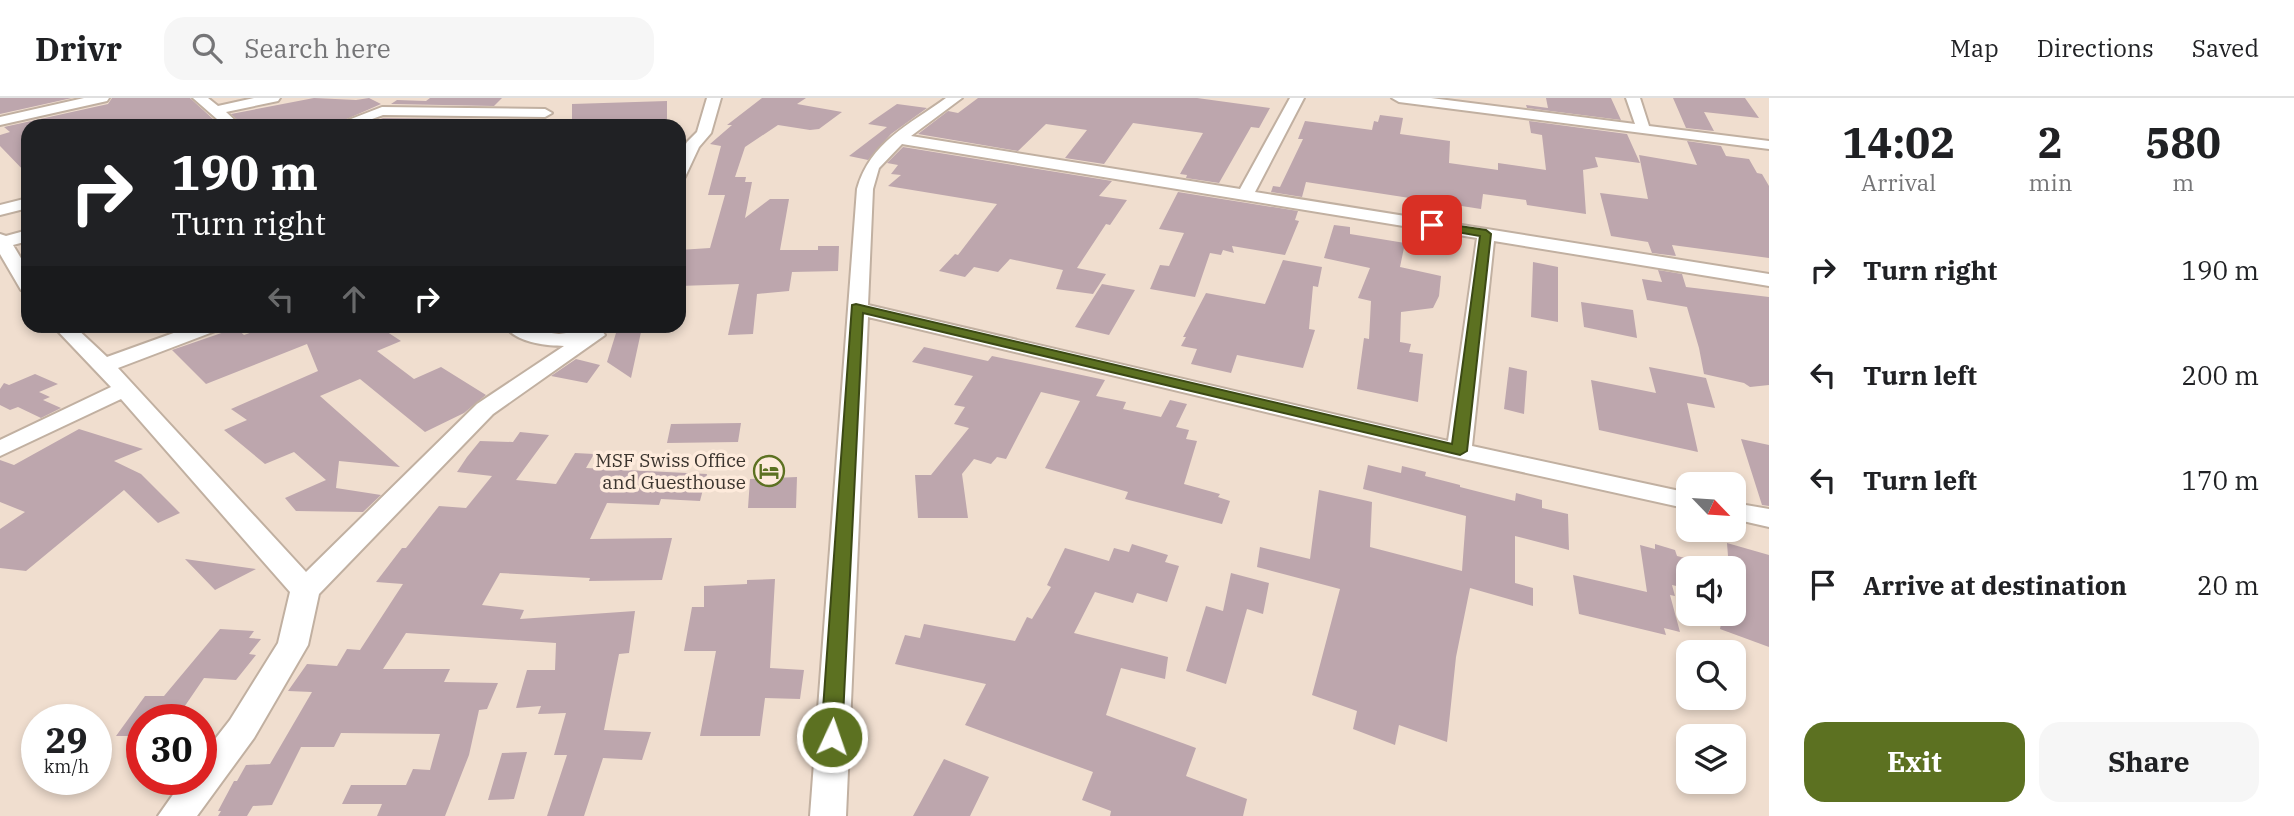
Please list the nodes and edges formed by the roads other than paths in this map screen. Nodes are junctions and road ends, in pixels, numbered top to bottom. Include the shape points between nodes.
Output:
1 (102, 98) edge
2 (200, 98) edge
3 (273, 98) edge
4 (550, 98) edge
5 (714, 98) edge
6 (1297, 98) edge
7 (1399, 98) edge
8 (1633, 98) edge
9 (947, 99) edge
10 (217, 110) junction
11 (227, 119) edge
12 (360, 119) edge
13 (525, 119) edge
14 (543, 119) edge
15 (0, 121) edge
16 (1643, 128) junction
17 (900, 139) junction
18 (1768, 146) edge
19 (686, 158) edge
20 (1246, 194) junction
21 (21, 205) edge
22 (0, 210) edge
23 (1486, 234) junction
24 (21, 236) edge
25 (0, 241) edge
26 (21, 275) edge
27 (1769, 280) edge
28 (856, 308) junction
29 (70, 333) edge
30 (192, 333) edge
31 (525, 333) edge
32 (588, 333) edge
33 (591, 333) edge
34 (104, 366) junction
35 (124, 389) junction
36 (0, 449) edge
37 (1460, 451) junction
38 (1676, 498) edge
39 (1746, 514) edge
40 (1769, 519) edge
41 (305, 590) junction
42 (176, 816) edge
43 (828, 816) edge

1 - 15 street
2 - 10 street
3 - 10 street
4 - 14 street
5 - 19 street via 705,133
6 - 20 street
7 - 16 street
8 - 16 street
9 - 17 street
10 - 11 street
12 - 13 street via 382,111
16 - 18 street
17 - 20 street
17 - 28 street via 871,168 865,189
20 - 23 street
21 - 22 street
23 - 27 street
23 - 37 street
24 - 25 street
25 - 26 street
28 - 37 street
28 - 43 street
29 - 34 street
30 - 34 street
31 - 32 street via 569,341
33 - 41 street via 485,408
34 - 35 street
35 - 36 street
35 - 41 street
37 - 38 street
39 - 40 street
41 - 42 street via 293,645 242,729

